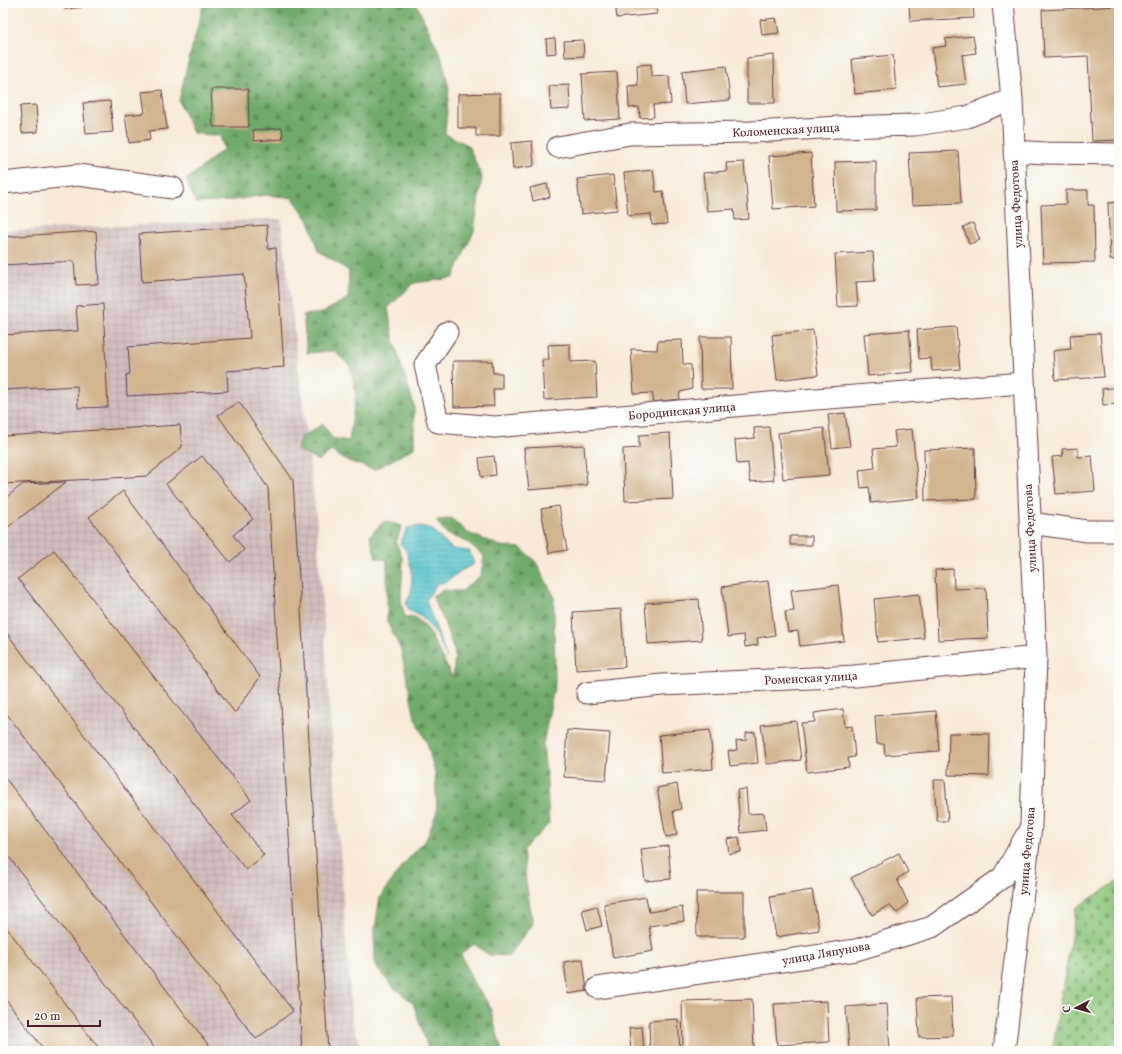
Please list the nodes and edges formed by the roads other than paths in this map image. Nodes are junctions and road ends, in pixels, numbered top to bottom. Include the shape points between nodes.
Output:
1 (1003, 3) edge
2 (1012, 99) junction
3 (558, 147) dead end
4 (1014, 151) junction
5 (1119, 154) edge
6 (3, 183) edge
7 (173, 188) dead end
8 (447, 332) dead end
9 (1024, 383) junction
10 (1030, 523) junction
11 (1119, 531) edge
12 (1036, 657) junction
13 (587, 693) dead end
14 (1031, 826) junction
15 (598, 988) dead end
16 (1004, 1051) edge

1 - 2 street, улица Федотова
2 - 3 street, Коломенская улица via 967,117 915,125 630,134
2 - 4 street, улица Федотова
4 - 5 street
4 - 9 street, улица Федотова
6 - 7 street via 78,175
8 - 9 street, Бородинская улица via 425,365 438,422 488,427
9 - 10 street, улица Федотова
10 - 11 street via 1088,531
10 - 12 street, улица Федотова
12 - 13 street, Роменская улица via 855,676 662,685
12 - 14 street, улица Федотова
14 - 15 street, улица Ляпунова via 1003,877 932,927 856,950
14 - 16 street, улица Федотова

